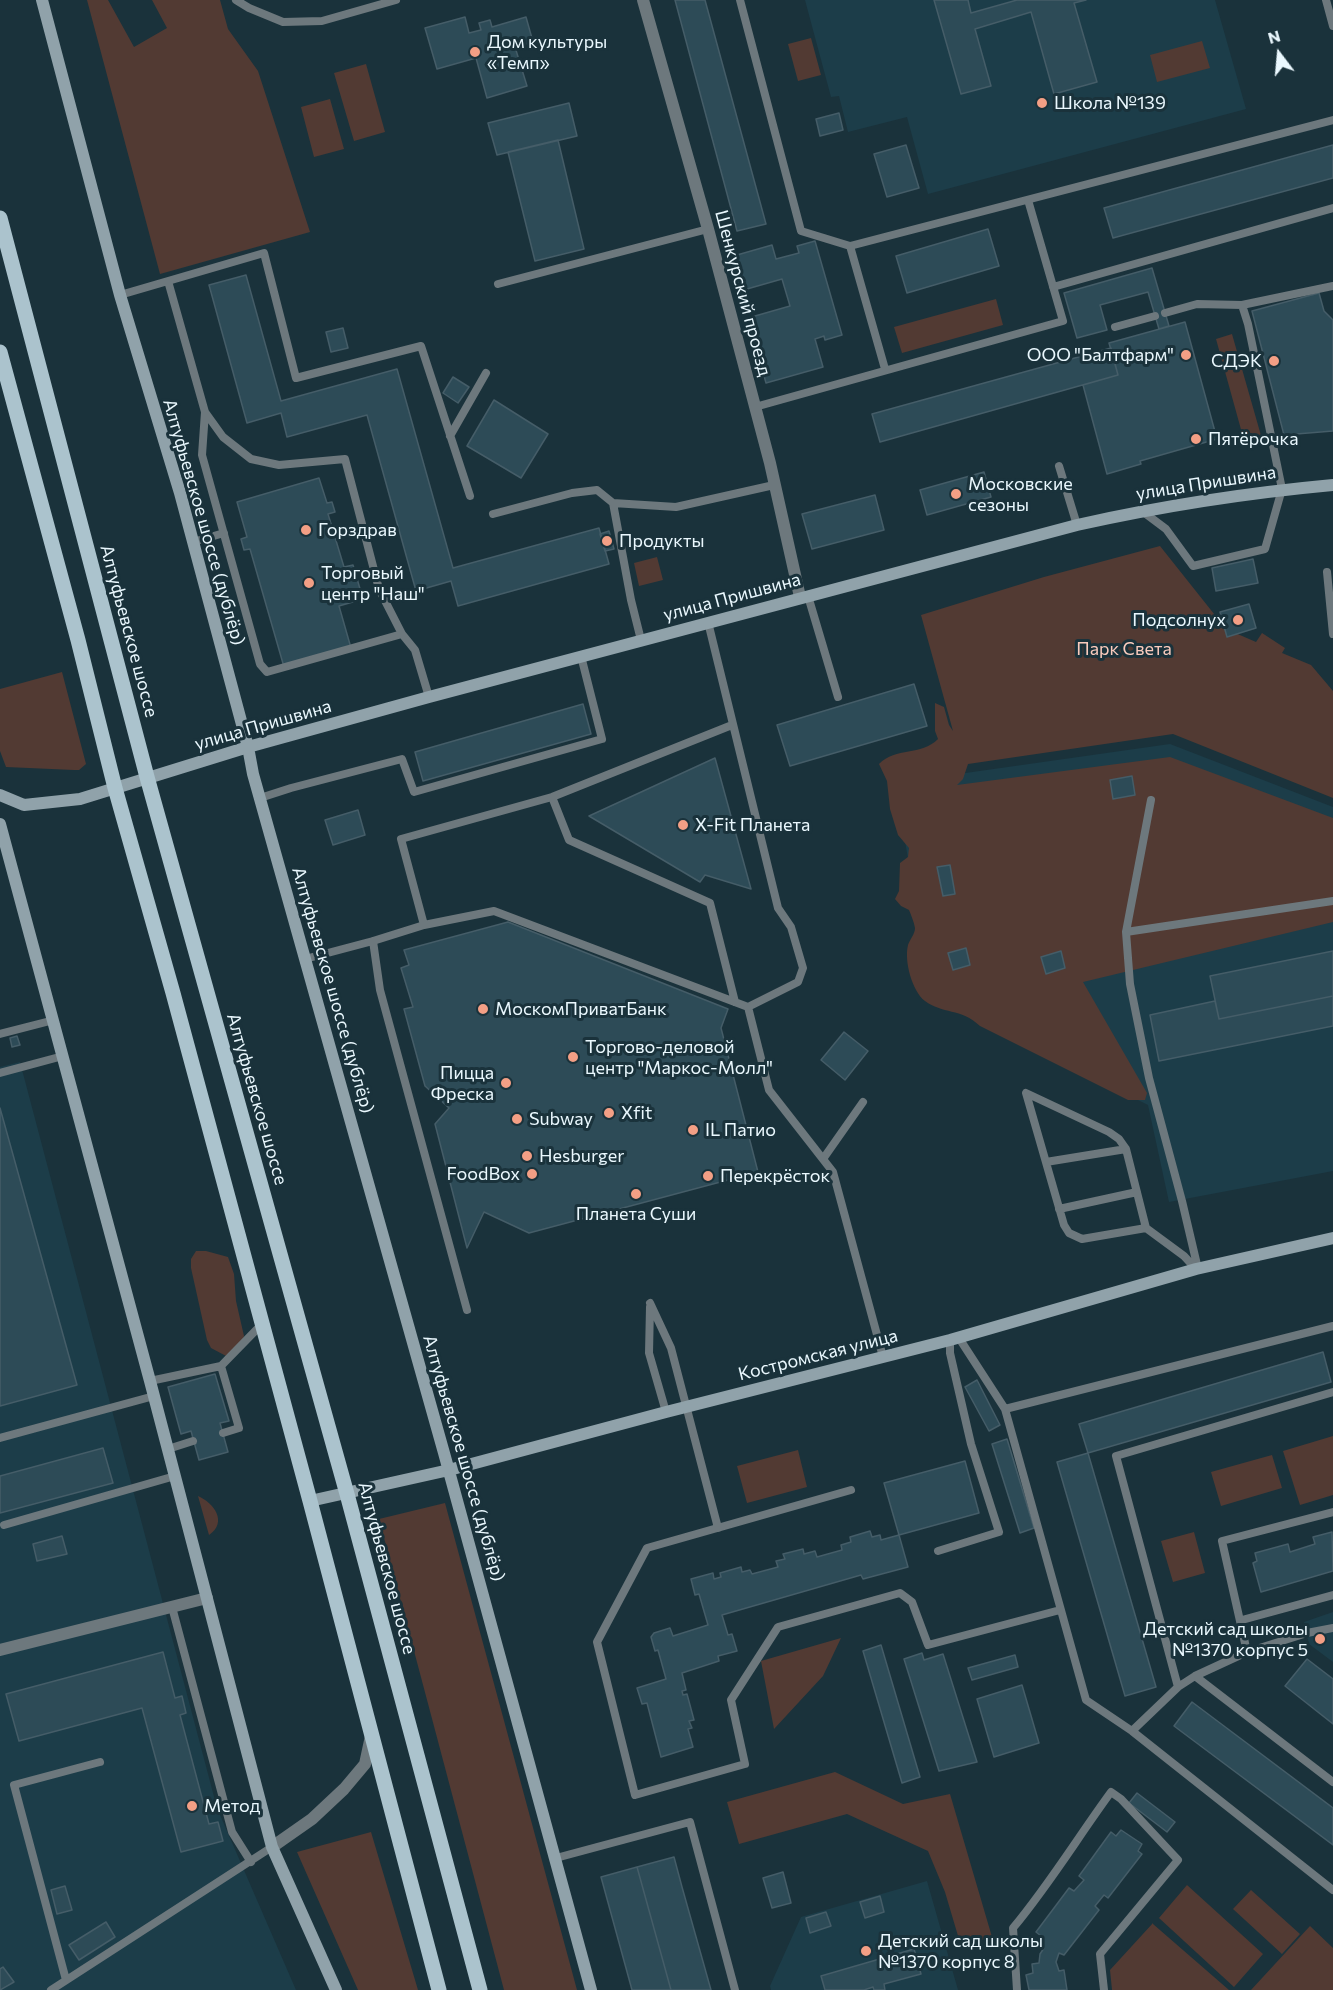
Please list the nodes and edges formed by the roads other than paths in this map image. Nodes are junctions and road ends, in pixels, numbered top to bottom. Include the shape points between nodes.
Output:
1 (42, 0) edge
2 (236, 0) edge
3 (396, 0) edge
4 (643, 0) edge
5 (740, 0) edge
6 (1326, 0) edge
7 (1333, 26) edge
8 (1333, 120) edge
9 (1028, 200) junction
10 (1333, 208) edge
11 (0, 218) edge
12 (708, 229) junction
13 (850, 246) junction
14 (168, 281) junction
15 (498, 284) dead end
16 (1333, 286) edge
17 (1053, 287) junction
18 (120, 295) junction
19 (1242, 305) junction
20 (1165, 313) dead end
21 (1155, 316) dead end
22 (1115, 327) dead end
23 (0, 352) edge
24 (885, 369) junction
25 (486, 373) dead end
26 (755, 407) junction
27 (205, 412) junction
28 (450, 436) junction
29 (1059, 466) dead end
30 (774, 485) junction
31 (1333, 485) edge
32 (1282, 489) junction
33 (470, 496) dead end
34 (612, 503) junction
35 (1141, 511) junction
36 (493, 514) dead end
37 (1077, 525) junction
38 (224, 533) junction
39 (193, 542) junction
40 (1327, 572) dead end
41 (804, 596) junction
42 (708, 622) junction
43 (402, 634) junction
44 (1333, 634) edge
45 (641, 640) junction
46 (581, 656) junction
47 (429, 697) junction
48 (838, 697) dead end
49 (732, 725) junction
50 (248, 747) junction
51 (147, 777) junction
52 (115, 788) junction
53 (0, 795) edge
54 (552, 797) junction
55 (260, 798) junction
56 (1151, 800) dead end
57 (0, 824) edge
58 (1333, 901) edge
59 (424, 925) junction
60 (1126, 932) junction
61 (373, 941) junction
62 (305, 959) junction
63 (735, 1002) junction
64 (748, 1007) junction
65 (54, 1020) junction
66 (0, 1034) edge
67 (63, 1056) junction
68 (0, 1072) edge
69 (863, 1101) dead end
70 (1126, 1149) junction
71 (823, 1160) junction
72 (1046, 1162) junction
73 (1137, 1192) junction
74 (1059, 1209) junction
75 (1146, 1228) junction
76 (1333, 1238) edge
77 (1197, 1269) junction
78 (467, 1310) dead end
79 (261, 1324) junction
80 (1333, 1326) edge
81 (954, 1339) junction
82 (883, 1357) junction
83 (221, 1366) junction
84 (150, 1381) junction
85 (1333, 1392) edge
86 (154, 1396) junction
87 (686, 1407) junction
88 (1005, 1409) junction
89 (666, 1412) junction
90 (223, 1432) dead end
91 (0, 1438) edge
92 (193, 1441) dead end
93 (168, 1449) junction
94 (449, 1470) junction
95 (176, 1476) junction
96 (851, 1490) dead end
97 (347, 1494) junction
98 (310, 1501) junction
99 (1333, 1512) edge
100 (4, 1525) dead end
101 (718, 1528) junction
102 (938, 1551) dead end
103 (1333, 1595) edge
104 (207, 1598) junction
105 (172, 1607) junction
106 (1060, 1610) junction
107 (1242, 1620) junction
108 (1333, 1628) edge
109 (0, 1650) edge
110 (1247, 1652) junction
111 (1195, 1676) junction
112 (1178, 1688) junction
113 (1132, 1731) junction
114 (371, 1736) junction
115 (100, 1762) dead end
116 (1333, 1782) edge
117 (273, 1847) junction
118 (556, 1858) junction
119 (251, 1862) junction
120 (1333, 1890) edge
121 (66, 1980) junction
122 (51, 1990) edge
123 (336, 1990) edge
124 (439, 1990) edge
125 (480, 1990) edge
126 (591, 1990) edge
127 (735, 1990) edge
128 (1017, 1990) edge
129 (1104, 1990) edge

1 - 18 street, Алтуфьевское шоссе (дублёр)
2 - 3 lane via 283,22 322,21
4 - 12 street, Шенкурский проезд
5 - 13 lane via 801,231
6 - 7 lane
8 - 9 lane
9 - 13 lane
9 - 17 lane
10 - 17 lane
11 - 51 main road, Алтуфьевское шоссе
12 - 15 lane
12 - 26 street, Шенкурский проезд
13 - 24 lane
14 - 18 lane
14 - 27 lane
14 - 28 lane via 264,253 296,378 421,346
16 - 19 lane
17 - 24 lane via 1063,321
18 - 39 street, Алтуфьевское шоссе (дублёр)
19 - 20 lane via 1197,304
19 - 32 lane
21 - 22 lane
23 - 52 main road
24 - 26 lane
25 - 28 lane
26 - 30 street, Шенкурский проезд
27 - 38 lane via 202,455
27 - 43 lane via 223,437 251,459 279,465 345,459 379,589
28 - 33 lane
29 - 37 lane
30 - 34 lane via 676,507
30 - 41 street, Шенкурский проезд
31 - 32 street, улица Пришвина
32 - 35 street, улица Пришвина
32 - 35 lane via 1265,549 1193,566 1166,529
34 - 36 lane via 597,490
34 - 45 lane
35 - 37 street, улица Пришвина
37 - 41 street, улица Пришвина
38 - 39 lane
38 - 43 lane via 260,664 267,672
39 - 50 street, Алтуфьевское шоссе (дублёр)
40 - 44 lane
41 - 42 street, улица Пришвина
41 - 48 lane
42 - 45 street, улица Пришвина
42 - 49 lane
43 - 47 lane via 415,651
45 - 46 street, улица Пришвина
46 - 47 street, улица Пришвина
46 - 55 lane via 602,738 414,792 402,759
47 - 50 street, улица Пришвина
49 - 54 lane
49 - 64 lane via 778,908 792,927 803,968 798,982
50 - 51 street, улица Пришвина
50 - 55 street, Алтуфьевское шоссе (дублёр)
51 - 52 street, улица Пришвина
51 - 97 main road, Алтуфьевское шоссе
52 - 53 street, улица Пришвина via 80,799 24,805
52 - 79 main road
54 - 59 lane via 401,838
54 - 63 lane via 569,840 710,903
55 - 62 street, Алтуфьевское шоссе (дублёр)
56 - 60 lane
57 - 65 street
58 - 60 lane
59 - 61 lane
59 - 63 lane via 494,911
60 - 77 lane via 1130,984 1149,1078
61 - 62 lane
61 - 78 lane via 380,990
62 - 94 street, Алтуфьевское шоссе (дублёр)
63 - 64 lane
64 - 71 lane via 769,1090
65 - 66 lane
65 - 67 street
67 - 68 lane
67 - 84 street
69 - 71 lane
70 - 72 lane
70 - 72 lane via 1109,1132 1026,1093
70 - 73 lane
71 - 82 lane via 833,1172
72 - 74 lane
73 - 74 lane
73 - 75 lane
74 - 75 lane via 1069,1233 1082,1239
75 - 77 lane
76 - 77 street, Костромская улица
77 - 81 street, Костромская улица
79 - 83 lane
79 - 98 main road
80 - 88 lane
81 - 82 street, Костромская улица
81 - 88 lane
81 - 102 lane via 950,1353 971,1444 999,1532
82 - 87 street, Костромская улица
83 - 84 lane
83 - 90 lane via 239,1428
84 - 86 street
85 - 112 lane via 1116,1456
86 - 91 lane
86 - 93 street
87 - 89 street, Костромская улица
87 - 89 lane via 671,1348 650,1303 649,1353
87 - 101 lane
88 - 106 lane
89 - 94 street, Костромская улица
92 - 93 lane
93 - 95 street
94 - 97 street, Костромская улица
94 - 118 street, Алтуфьевское шоссе (дублёр)
95 - 100 lane
95 - 104 street
96 - 101 lane
97 - 98 street, Костромская улица
97 - 125 main road, Алтуфьевское шоссе
98 - 114 main road
99 - 107 lane via 1222,1541
101 - 106 lane via 647,1548 597,1642 635,1795 745,1764 731,1700 778,1627 900,1593 912,1602 928,1645
103 - 107 lane
104 - 105 street
104 - 117 street
105 - 109 street
105 - 119 lane via 232,1832
106 - 113 lane via 1086,1700
107 - 110 lane
108 - 110 lane
110 - 111 lane
111 - 112 lane
111 - 116 lane
112 - 113 lane
113 - 120 lane
114 - 117 street via 365,1764 344,1789
114 - 124 main road
115 - 121 lane via 14,1785
117 - 119 lane
117 - 123 street
118 - 126 street, Алтуфьевское шоссе (дублёр)
118 - 127 lane via 690,1822
119 - 121 lane
121 - 122 lane
128 - 129 lane via 1013,1928 1111,1792 1178,1860 1100,1954

